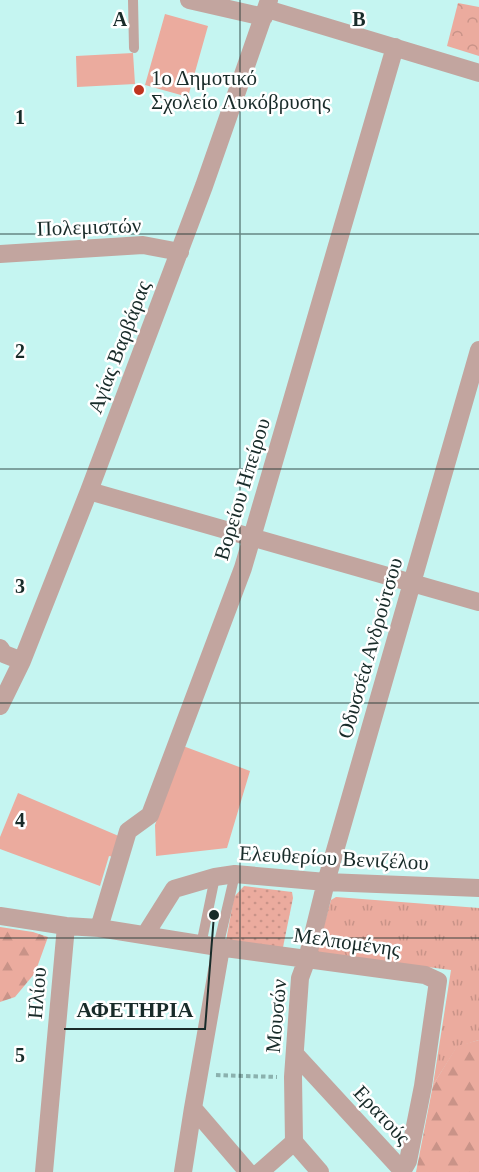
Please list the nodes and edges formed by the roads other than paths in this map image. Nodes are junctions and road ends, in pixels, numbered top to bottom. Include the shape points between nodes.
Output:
1 (133, 0) edge
2 (189, 0) edge
3 (266, 9) edge
4 (395, 47) junction
5 (134, 48) dead end
6 (479, 73) edge
7 (180, 252) junction
8 (0, 254) edge
9 (479, 350) edge
10 (89, 491) junction
11 (252, 538) junction
12 (411, 583) junction
13 (479, 602) edge
14 (0, 648) edge
15 (22, 660) junction
16 (0, 706) edge
17 (235, 874) junction
18 (214, 877) junction
19 (326, 882) junction
20 (479, 888) edge
21 (0, 916) edge
22 (66, 926) junction
23 (99, 928) junction
24 (145, 935) junction
25 (213, 946) junction
26 (307, 959) junction
27 (295, 1054) junction
28 (423, 1086) joint
29 (193, 1108) junction
30 (294, 1142) junction
31 (48, 1170) edge
32 (183, 1172) edge
33 (248, 1172) edge
34 (261, 1172) edge
35 (320, 1172) edge

1 - 5 lane
2 - 3 street
3 - 4 street
3 - 7 street, Αγίας Βαρβάρας
4 - 6 street
4 - 11 street, Βορείου Ηπείρου
7 - 8 street, Πολεμιστών via 143,245
7 - 10 street, Αγίας Βαρβάρας
9 - 12 street, Οδυσσέα Ανδρούτσου
10 - 11 street
10 - 15 street, Αγίας Βαρβάρας
11 - 12 street
11 - 23 street, Βορείου Ηπείρου via 150,815 128,831
12 - 13 street
12 - 19 street, Οδυσσέα Ανδρούτσου
14 - 15 street via 4,654
15 - 16 street, Αγίας Βαρβάρας
17 - 18 street, Ελευθερίου Βενιζέλου
17 - 19 street, Ελευθερίου Βενιζέλου
17 - 25 lane
18 - 24 street, Ελευθερίου Βενιζέλου via 174,889
18 - 25 lane
19 - 20 street, Ελευθερίου Βενιζέλου
19 - 26 street, Οδυσσέα Ανδρούτσου
21 - 22 street
22 - 23 street
22 - 31 street, Ηλίου
23 - 24 street
24 - 25 street, Μελπομένης
25 - 26 street, Μελπομένης
25 - 29 street via 209,1013
26 - 27 street, Μουσών via 300,978
26 - 28 street, Μελπομένης via 425,975 438,981
27 - 28 street, Ερατούς via 399,1167 404,1168 408,1161
27 - 30 street, Μουσών
29 - 32 street
29 - 33 street
30 - 34 street
30 - 35 street

